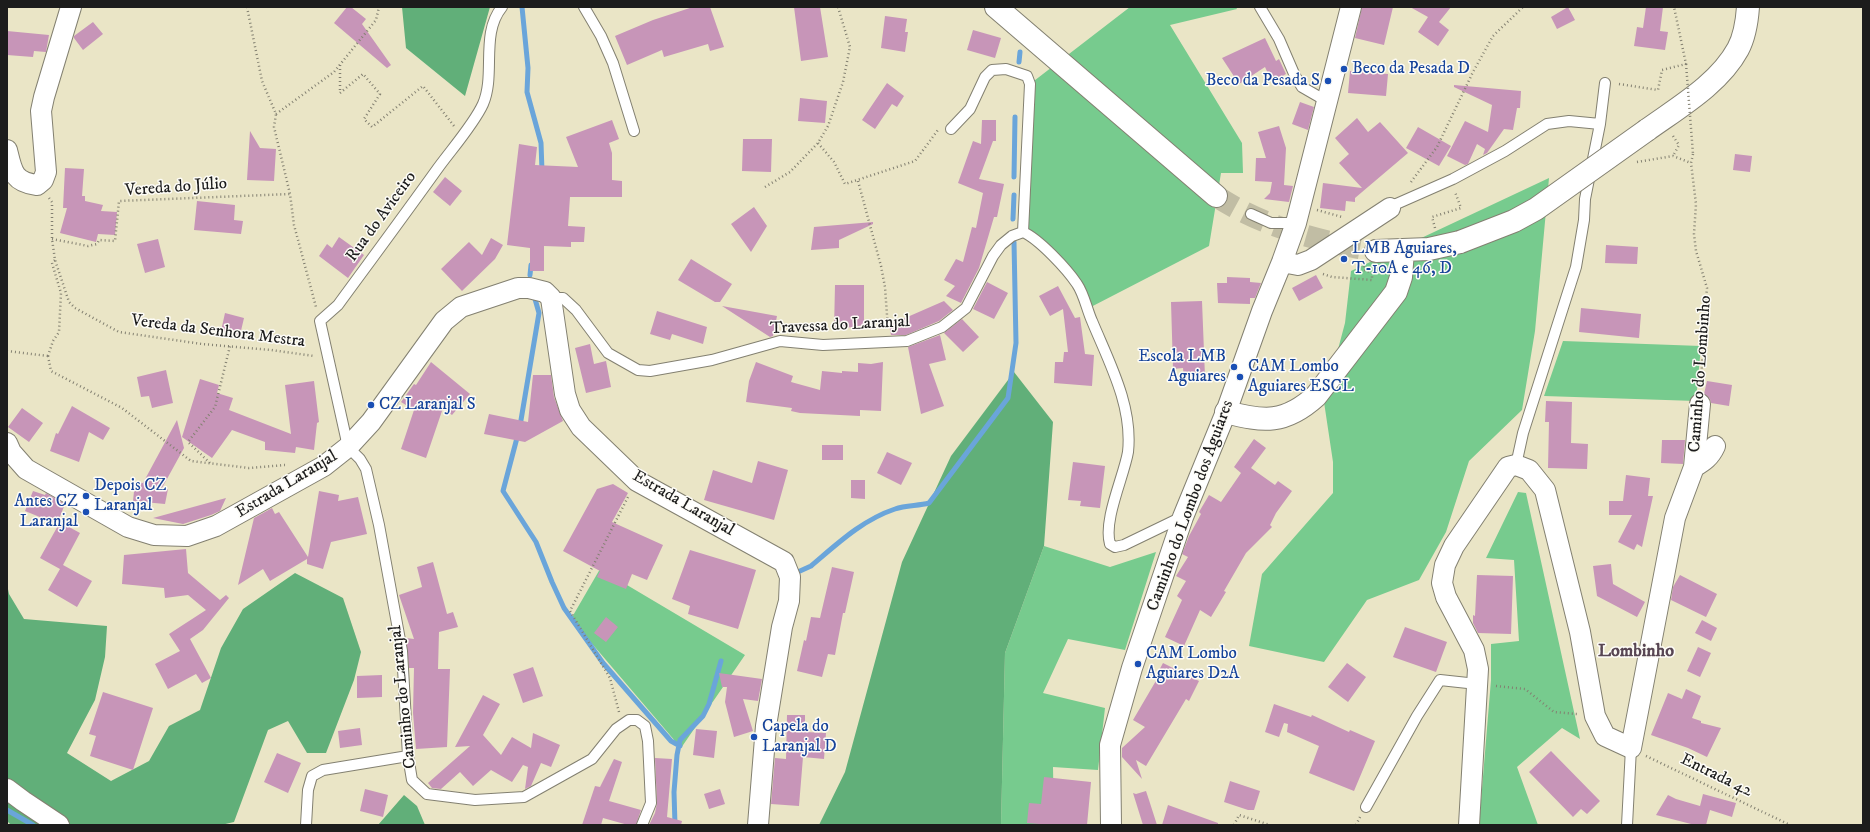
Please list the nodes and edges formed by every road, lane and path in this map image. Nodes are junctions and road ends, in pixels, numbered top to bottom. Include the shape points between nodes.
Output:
1 (71, 7) edge
2 (247, 7) edge
3 (379, 7) edge
4 (502, 7) edge
5 (584, 7) edge
6 (838, 7) edge
7 (996, 7) edge
8 (1260, 7) edge
9 (1351, 7) edge
10 (1523, 7) edge
11 (1674, 7) edge
12 (1748, 7) edge
13 (1686, 64) junction
14 (340, 65) junction
15 (1606, 83) dead end
16 (1616, 84) dead end
17 (1328, 102) junction
18 (276, 114) junction
19 (1600, 124) junction
20 (952, 129) joint
21 (634, 131) dead end
22 (1671, 132) dead end
23 (462, 136) junction
24 (818, 143) junction
25 (7, 150) edge
26 (1673, 156) junction
27 (1630, 163) dead end
28 (1691, 163) junction
29 (1451, 180) junction
30 (858, 181) junction
31 (37, 185) junction
32 (765, 187) dead end
33 (290, 194) junction
34 (1216, 196) tunnel mouth
35 (1392, 206) junction
36 (1313, 209) dead end
37 (1251, 214) dead end
38 (1339, 216) dead end
39 (1296, 222) junction
40 (1022, 232) junction
41 (1436, 232) dead end
42 (52, 239) junction
43 (1376, 251) tunnel mouth
44 (1402, 251) junction
45 (55, 260) junction
46 (1282, 262) junction
47 (1364, 270) dead end
48 (1319, 273) dead end
49 (551, 298) junction
50 (320, 321) junction
51 (889, 341) junction
52 (230, 346) junction
53 (7, 350) edge
54 (48, 356) junction
55 (329, 364) junction
56 (1700, 404) joint
57 (1226, 412) junction
58 (7, 443) edge
59 (1715, 446) dead end
60 (348, 447) junction
61 (210, 463) junction
62 (287, 465) dead end
63 (1516, 465) junction
64 (1694, 467) junction
65 (637, 481) junction
66 (1183, 517) junction
67 (1477, 684) junction
68 (1595, 716) junction
69 (620, 727) junction
70 (1631, 748) junction
71 (408, 756) junction
72 (7, 789) edge
73 (1366, 807) dead end
74 (60, 825) edge
75 (306, 825) edge
76 (642, 825) edge
77 (758, 825) edge
78 (1111, 825) edge
79 (1234, 825) edge
80 (1270, 825) edge
81 (1469, 825) edge
82 (1627, 825) edge
83 (1790, 825) edge

1 - 31 street via 41,111 46,172 43,180
2 - 18 path via 262,81
3 - 14 path via 376,20
4 - 23 lane, Rua do Aviceiro via 494,21 490,40 488,77 483,104
5 - 21 lane via 613,63
6 - 24 path via 850,47 843,82 828,126
7 - 34 main road
8 - 17 lane via 1302,87
9 - 17 street, Caminho do Lombo dos Aguiares
10 - 35 path via 1493,36 1437,147
11 - 13 path, Caminho do Lombinho
12 - 44 main road, bridge via 1746,24 1738,48 1722,72 1687,101 1536,209 1514,221 1460,242 1429,249
13 - 16 path via 1662,70 1658,90
13 - 28 path, Caminho do Lombinho, bridge via 1693,154
14 - 18 path
14 - 23 path via 340,92 363,74 380,94 364,119 372,127 423,86
15 - 19 lane
17 - 39 street, Caminho do Lombo dos Aguiares
18 - 33 path via 274,126
19 - 29 lane via 1569,121 1548,124
19 - 63 lane via 1585,199 1576,268 1523,433
20 - 30 path via 941,126 915,161
20 - 40 lane via 970,109 985,77 992,70 1006,69 1027,76 1030,84
22 - 26 path via 1679,145
23 - 50 lane, Rua do Aviceiro via 338,305
24 - 30 path via 834,162 846,184
24 - 32 path via 790,172
25 - 31 street via 15,176 28,184
26 - 27 path
26 - 28 path
28 - 56 path, Caminho do Lombinho via 1696,204 1696,251 1707,288
29 - 35 lane
29 - 41 path via 1461,208 1432,217
30 - 51 path via 881,266
31 - 42 path, Vereda da Senhora Mestra via 52,202
33 - 42 path, Vereda do Júlio via 119,201 115,241 99,240 97,244 88,246
33 - 50 path via 294,225
35 - 46 street via 1312,260 1298,265
36 - 38 path
37 - 39 lane via 1271,223
39 - 46 street, Caminho do Lombo dos Aguiares
40 - 51 lane, Travessa do Laranjal via 1001,245 966,308 955,318 924,336 907,341
40 - 66 lane via 1046,249 1078,285 1119,386 1126,412 1128,452 1112,511 1108,538 1110,544 1115,547 1124,546
42 - 45 path, Vereda da Senhora Mestra
43 - 44 main road
44 - 57 main road via 1401,276 1396,292 1316,396 1298,410 1274,418 1256,419
45 - 52 path, Vereda da Senhora Mestra via 69,302 119,332
45 - 54 path via 52,263 60,293 59,332
46 - 57 street, Caminho do Lombo dos Aguiares
47 - 48 path via 1372,272 1372,280 1332,277
49 - 51 lane, Travessa do Laranjal via 563,298 576,310 603,348 613,357 638,370 650,371 712,360 780,341 824,345
49 - 60 street, Estrada Laranjal via 545,292 518,288 461,307 444,321 371,422
49 - 65 street, Estrada Laranjal via 564,394 570,410 581,427
50 - 55 lane
52 - 55 path, Vereda da Senhora Mestra via 313,356
52 - 61 path via 215,407 188,442
53 - 54 path
54 - 61 path via 51,371 122,408 191,461
55 - 60 lane
56 - 64 street, Caminho do Lombinho
57 - 66 street, Caminho do Lombo dos Aguiares
58 - 60 street, Estrada Laranjal via 11,452 26,469 128,526 154,535 187,536 216,526 324,466
59 - 64 street, Caminho do Lombinho via 1707,459
60 - 71 lane, Caminho do Laranjal via 366,469 379,524 402,651
61 - 62 path via 249,468
63 - 67 street via 1508,467 1454,546 1445,565 1442,583 1446,597 1474,650 1478,669
63 - 68 street via 1529,470 1545,490 1580,632
64 - 70 street, Caminho do Lombinho via 1675,518
65 - 69 path via 570,611 610,678
65 - 77 street, Estrada Laranjal via 772,554 784,562 790,578 789,601 782,627 766,726
66 - 78 street, Caminho do Lombo dos Aguiares via 1132,668 1110,745
67 - 68 path via 1525,689 1554,712
67 - 73 lane via 1440,680
67 - 81 street
68 - 70 street via 1605,736
69 - 71 lane, Caminho do Laranjal via 592,759 524,797 475,800 427,794 412,780
69 - 76 lane via 629,720 637,720 645,726 651,803
70 - 82 lane, Caminho do Lombinho
70 - 83 path, Entrada 42
71 - 75 lane via 323,770 312,776 308,790
72 - 74 street
79 - 80 path via 1238,815

